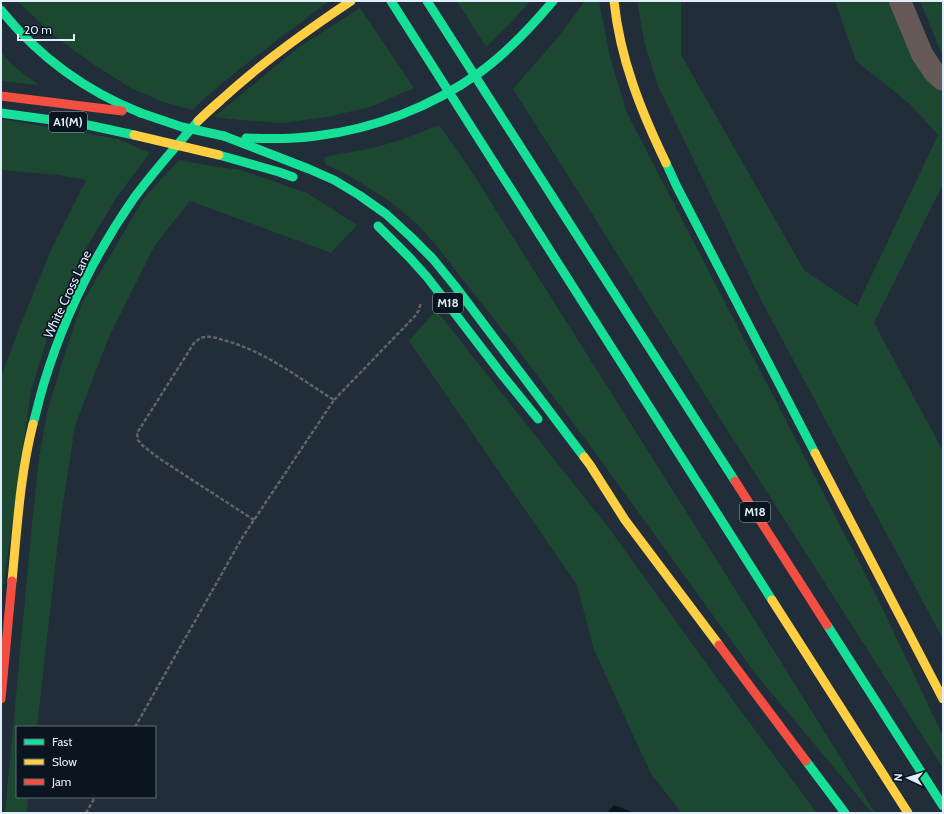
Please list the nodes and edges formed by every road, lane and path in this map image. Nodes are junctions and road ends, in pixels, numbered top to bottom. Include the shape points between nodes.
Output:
1 (351, 1) edge
2 (391, 1) edge
3 (427, 1) edge
4 (553, 1) edge
5 (614, 1) edge
6 (900, 1) edge
7 (1, 10) edge
8 (943, 80) edge
9 (1, 96) edge
10 (1, 113) edge
11 (141, 113) junction
12 (224, 136) junction
13 (300, 180) dead end
14 (370, 220) dead end
15 (419, 296) dead end
16 (334, 400) junction
17 (542, 424) dead end
18 (587, 477) dead end
19 (254, 520) junction
20 (625, 520) junction
21 (1, 699) edge
22 (943, 699) edge
23 (135, 726) edge
24 (94, 798) edge
25 (943, 806) edge
26 (86, 813) edge
27 (845, 813) edge
28 (908, 813) edge

1 - 21 main road, White Cross Lane via 264,63 188,132 124,212 89,271 49,366 31,432 11,586
2 - 28 main road, M18, bridge
3 - 25 main road, M18, bridge
4 - 12 main road via 531,27 480,72 422,106 391,119 358,129 292,139
5 - 22 main road via 632,83 648,127 680,194
6 - 8 street via 922,54
7 - 11 main road via 19,31 56,64 97,92
9 - 11 main road
10 - 13 main road, A1(M), bridge via 88,125 134,135 219,155
11 - 12 main road, bridge via 182,127
12 - 20 main road via 334,180 386,214 411,237 460,292 590,464
14 - 17 main road, M18 via 428,277
15 - 16 path via 421,302 415,316
16 - 19 path
16 - 19 path via 264,356 232,342 205,337 194,343 137,433 138,440 160,459
18 - 20 main road
19 - 23 path
20 - 27 main road
24 - 26 path

